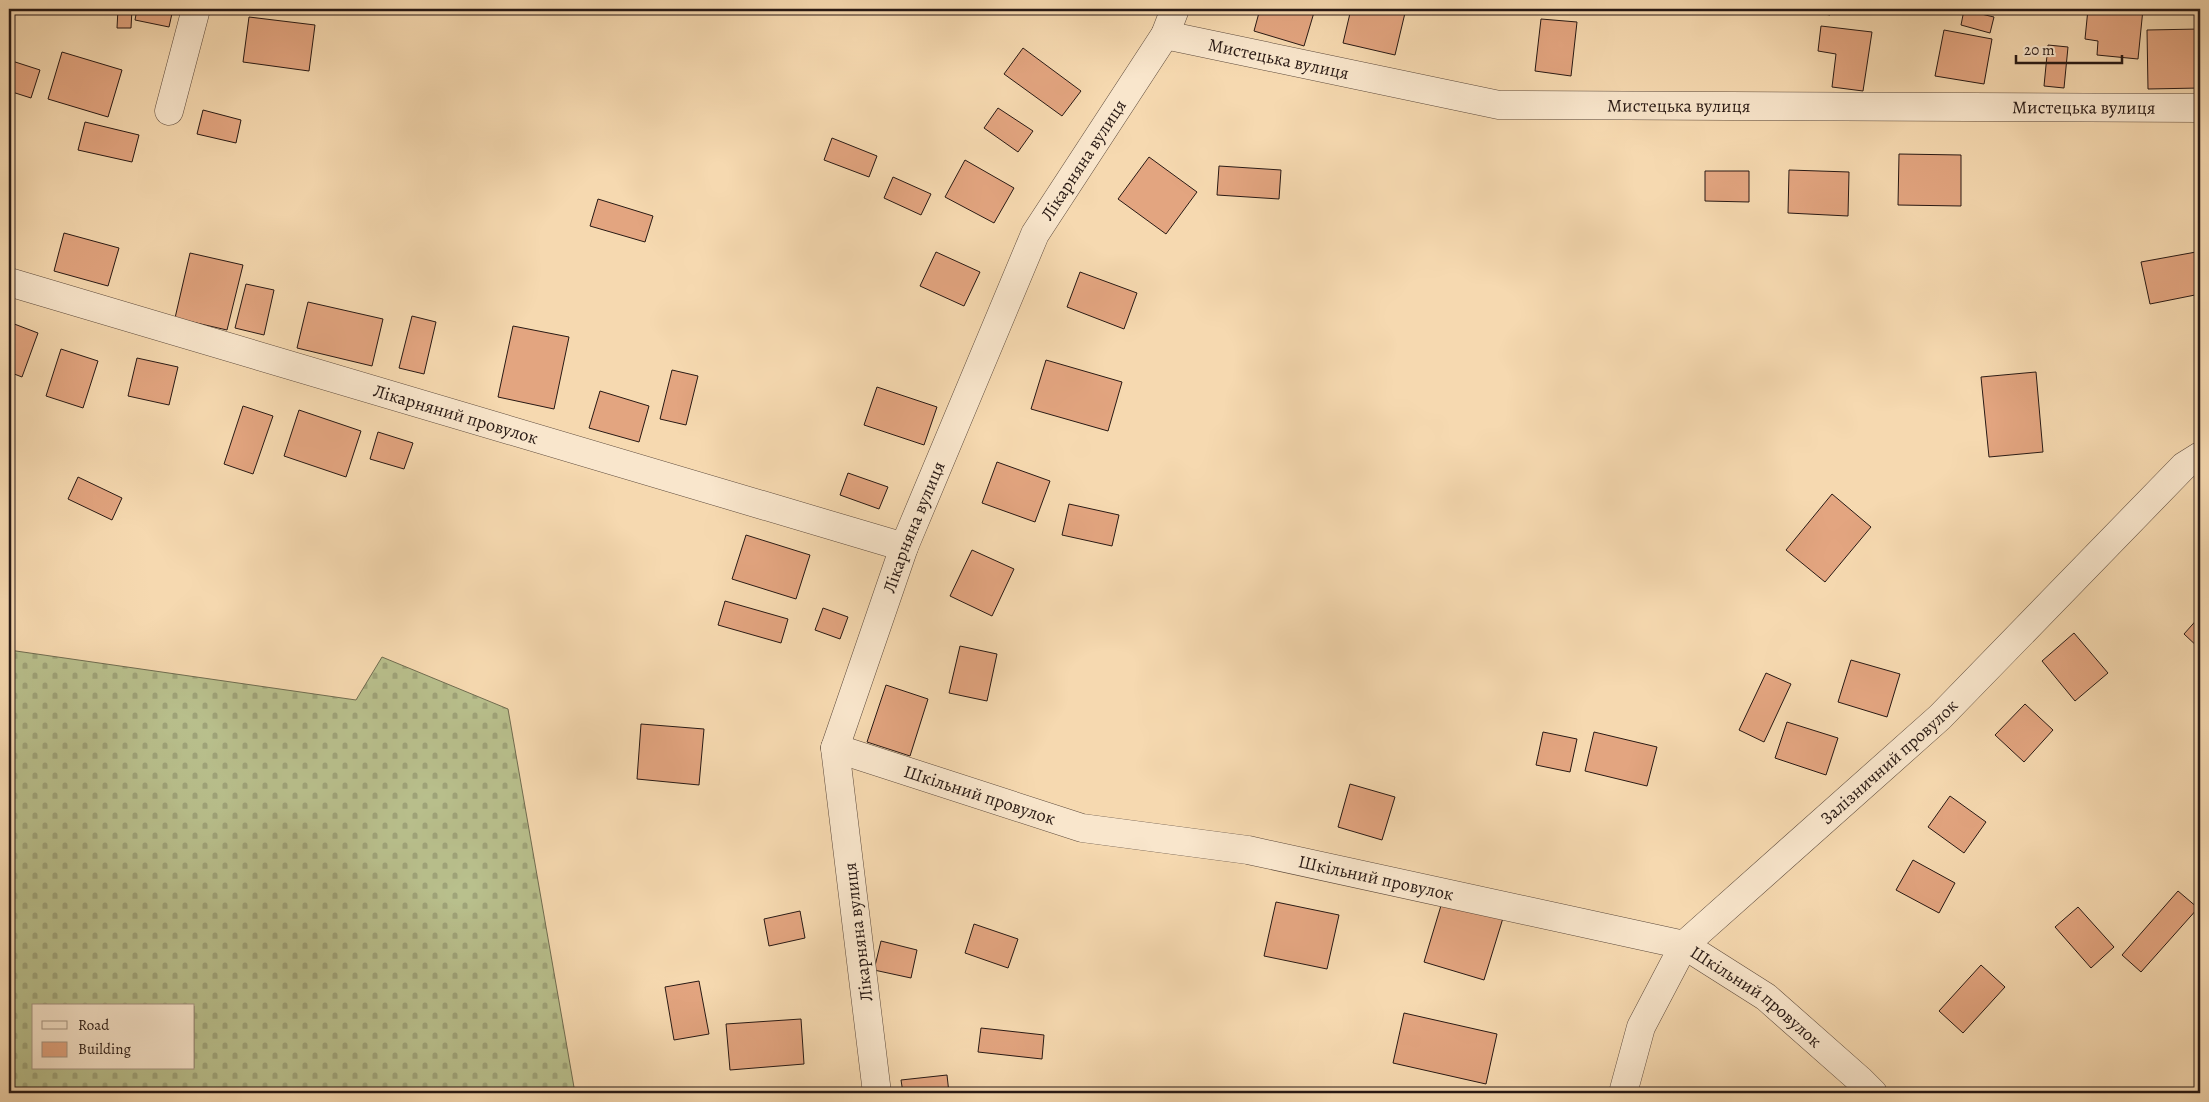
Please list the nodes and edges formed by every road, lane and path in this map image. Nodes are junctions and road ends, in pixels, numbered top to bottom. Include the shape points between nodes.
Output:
1 (196, 9) edge
2 (1175, 9) edge
3 (1166, 35) junction
4 (2200, 108) edge
5 (169, 111) dead end
6 (9, 282) edge
7 (2200, 456) edge
8 (904, 547) junction
9 (835, 748) junction
10 (1684, 945) junction
11 (877, 1093) edge
12 (1623, 1093) edge
13 (1873, 1093) edge

1 - 5 street
2 - 3 street, Лікарняна вулиця
3 - 4 street, Мистецька вулиця via 1499,105
3 - 8 street, Лікарняна вулиця via 1035,234
6 - 8 street, Лікарняний провулок
7 - 10 street, Залізничний провулок via 2184,466 1940,717
8 - 9 street, Лікарняна вулиця
9 - 10 street, Шкільний провулок via 1082,828 1248,850
9 - 11 street, Лікарняна вулиця
10 - 12 street, Залізничний провулок via 1641,1027
10 - 13 street, Шкільний провулок via 1766,997

